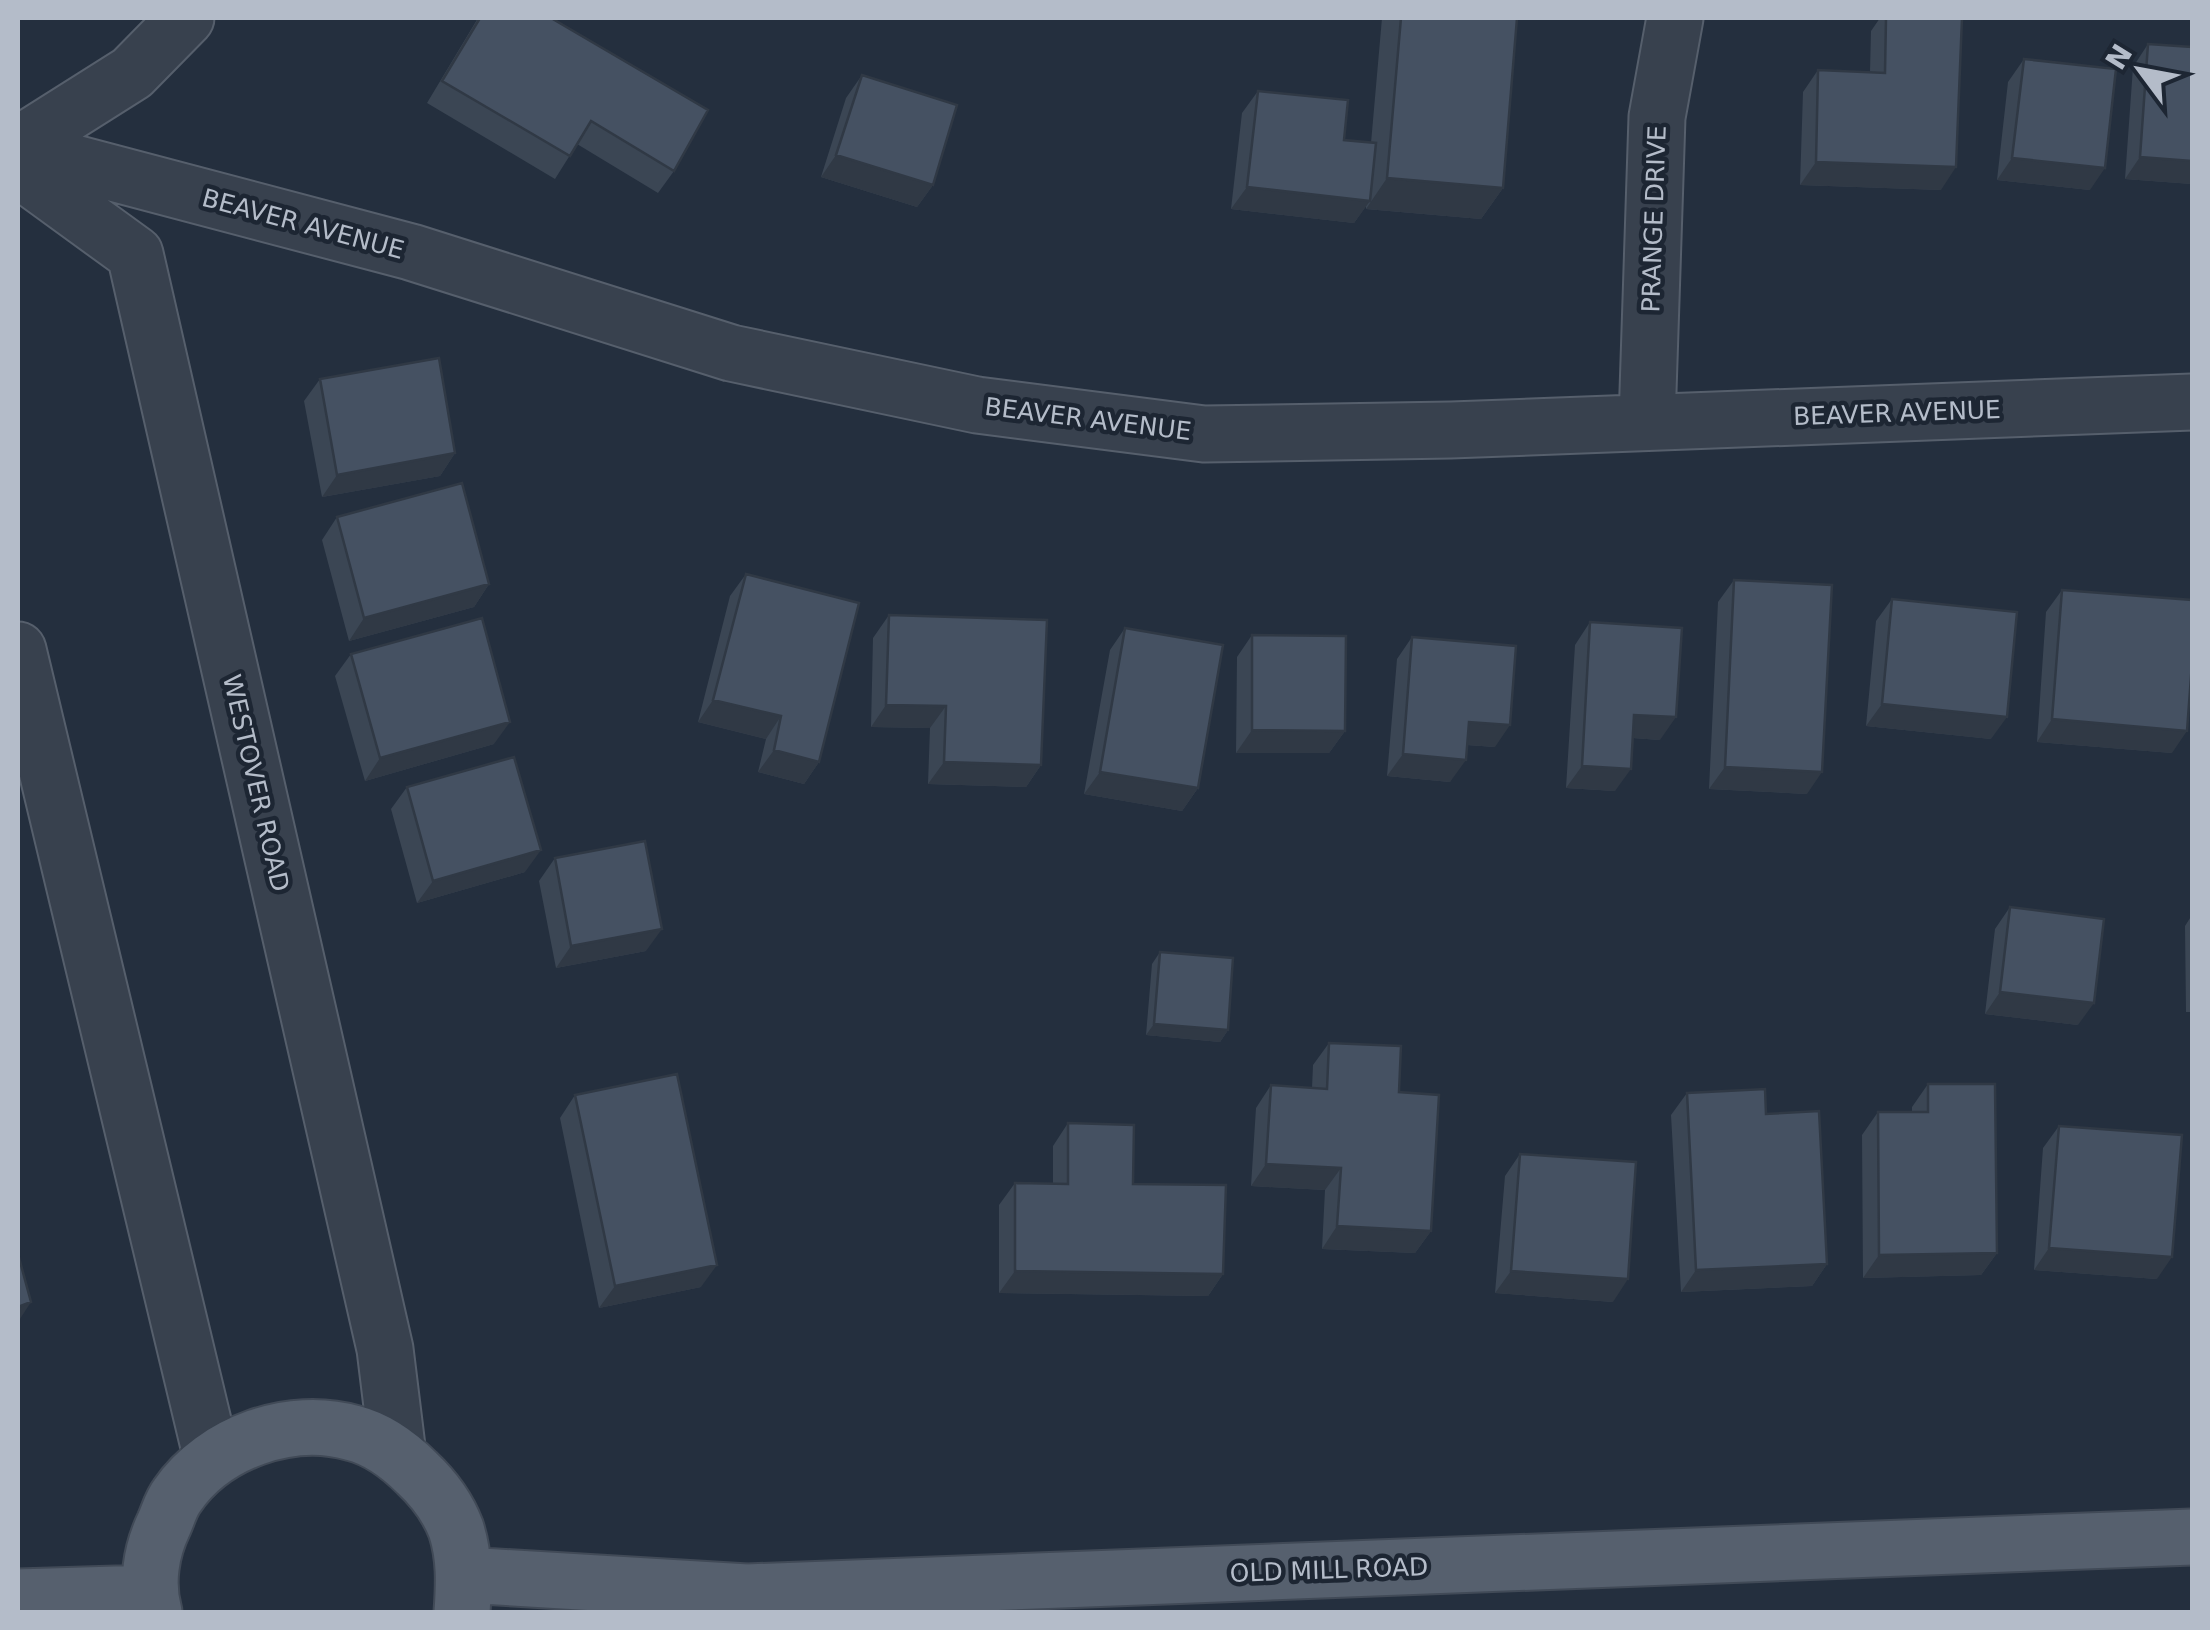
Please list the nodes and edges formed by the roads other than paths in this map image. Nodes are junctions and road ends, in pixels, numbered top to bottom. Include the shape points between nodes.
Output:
1 (186, 18) edge
2 (1675, 18) edge
3 (18, 147) edge
4 (18, 169) edge
5 (2192, 402) edge
6 (1647, 422) junction
7 (18, 650) edge
8 (398, 1455) junction
9 (212, 1459) junction
10 (2192, 1537) edge
11 (463, 1594) edge
12 (18, 1596) edge
13 (752, 1602) edge
14 (152, 1603) edge

1 - 3 street via 132,73
2 - 6 street, PRANGE DRIVE via 1657,117
3 - 6 street, BEAVER AVENUE via 411,252 731,353 977,406 1204,434
4 - 8 street, WESTOVER ROAD via 135,254 386,1349
5 - 6 street, BEAVER AVENUE
7 - 9 street
8 - 9 main road, OLD MILL ROAD via 354,1433 304,1426 256,1436
8 - 11 main road, OLD MILL ROAD via 432,1488 456,1529
9 - 14 main road, OLD MILL ROAD via 177,1496 156,1542
10 - 13 main road, OLD MILL ROAD
11 - 13 main road, OLD MILL ROAD
12 - 14 main road, OLD MILL ROAD

